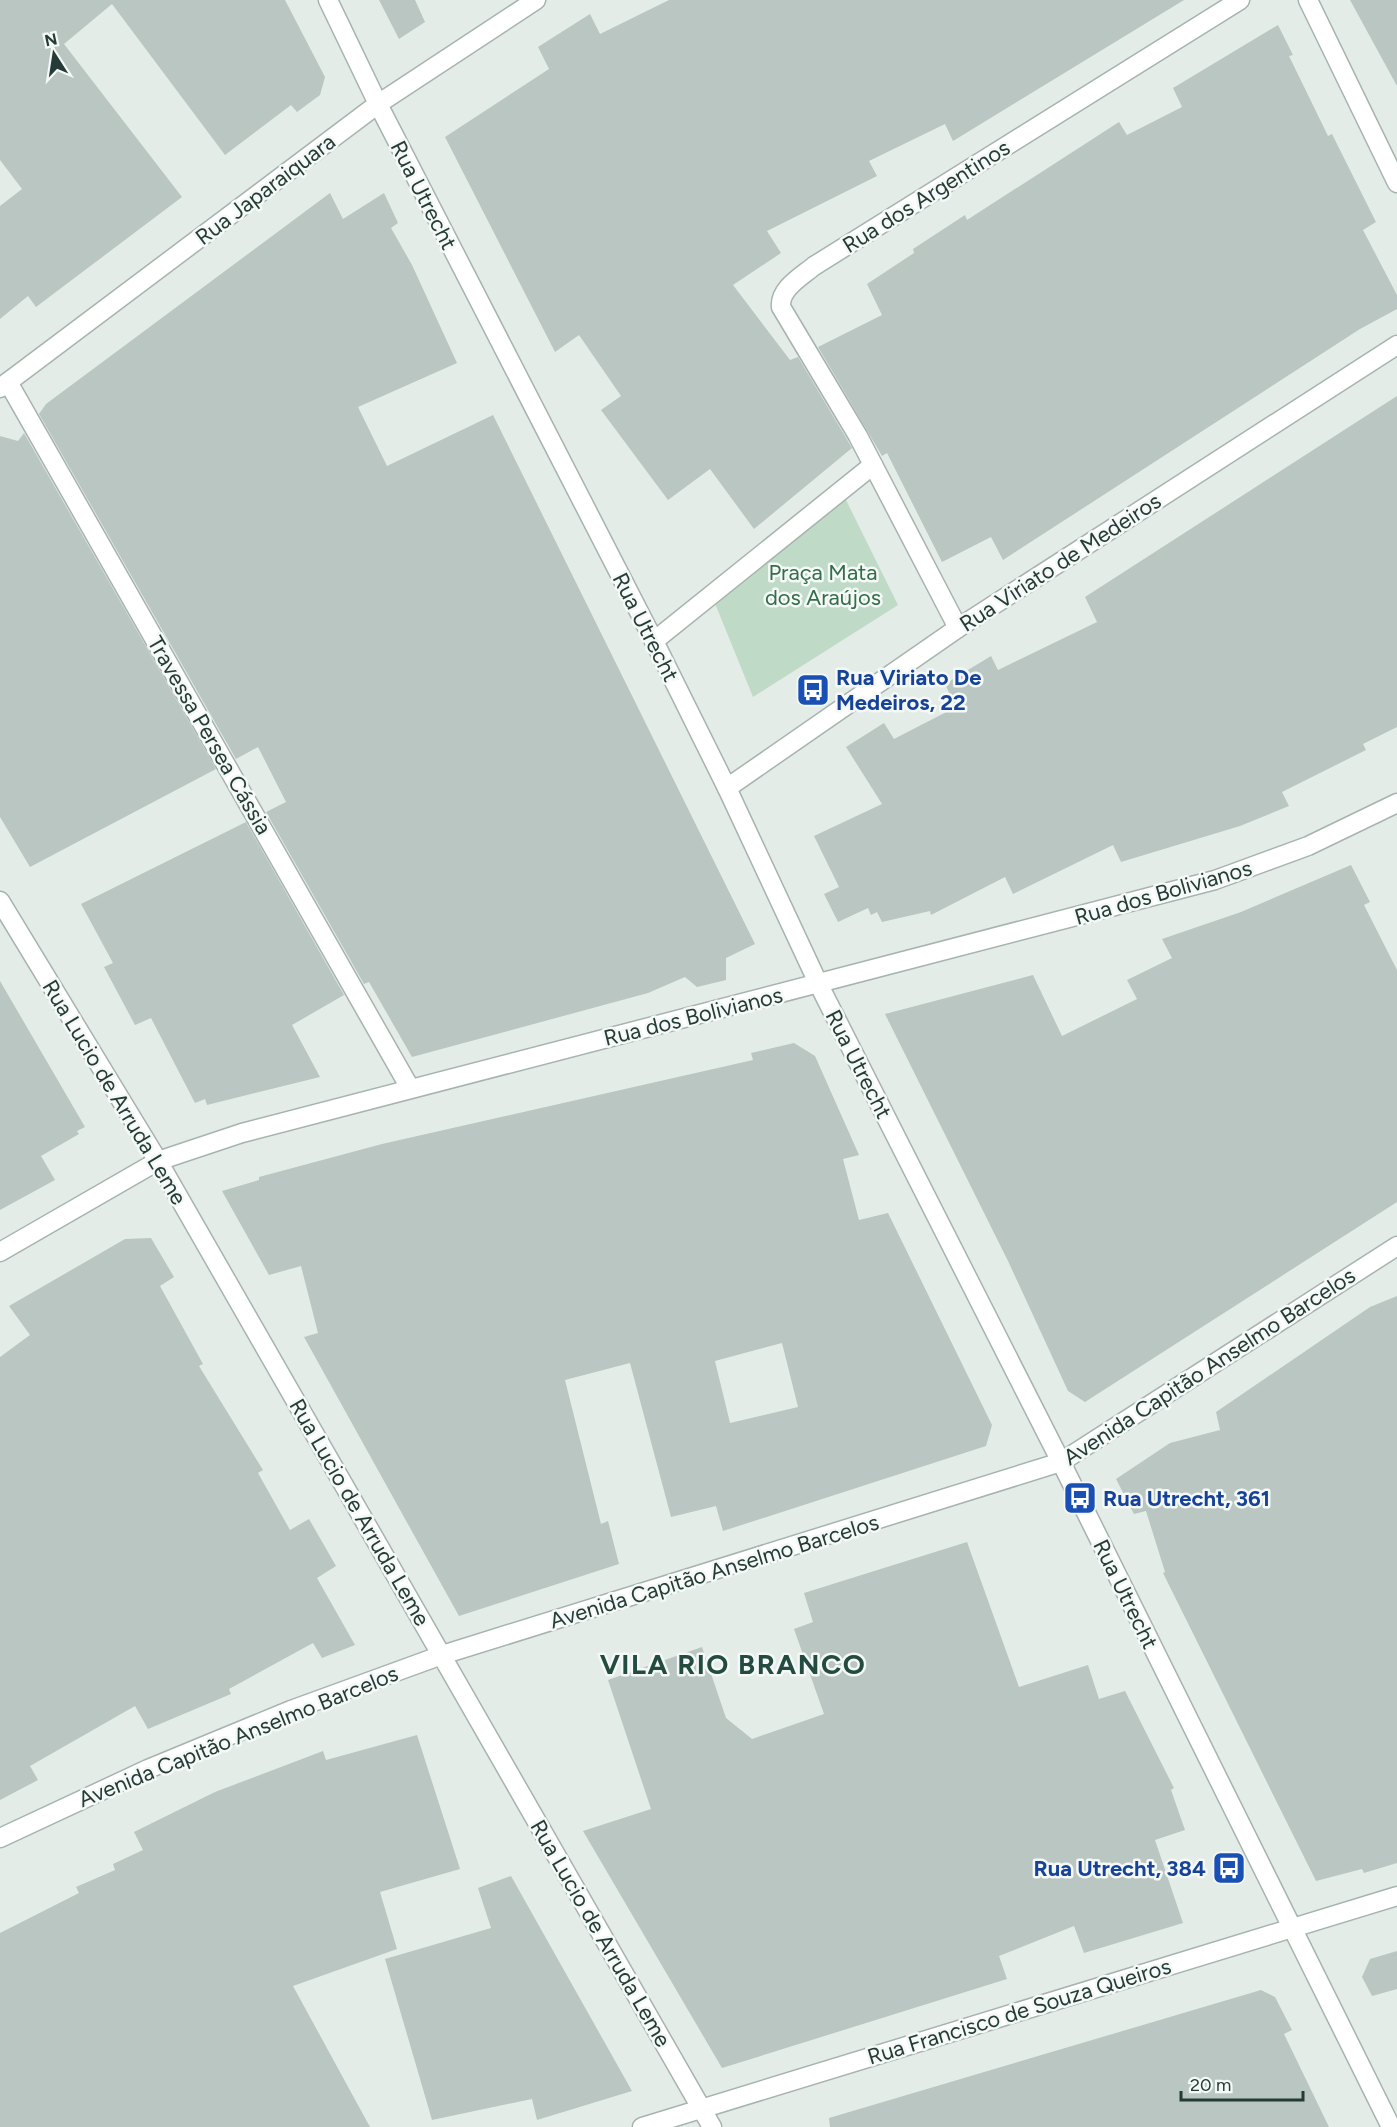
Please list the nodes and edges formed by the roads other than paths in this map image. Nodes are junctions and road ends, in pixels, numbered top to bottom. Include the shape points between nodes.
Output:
1 (328, 0) edge
2 (536, 0) edge
3 (1240, 0) edge
4 (1308, 0) edge
5 (378, 104) junction
6 (1397, 183) edge
7 (1397, 345) edge
8 (4, 385) edge
9 (873, 465) junction
10 (958, 628) junction
11 (654, 642) junction
12 (727, 788) junction
13 (1397, 803) edge
14 (0, 900) edge
15 (819, 985) junction
16 (410, 1088) junction
17 (158, 1161) junction
18 (1397, 1246) edge
19 (0, 1252) edge
20 (1061, 1462) junction
21 (442, 1655) junction
22 (0, 1838) edge
23 (1397, 1896) edge
24 (1292, 1928) junction
25 (701, 2107) junction
26 (642, 2127) edge
27 (712, 2127) edge
28 (1391, 2127) edge

1 - 5 street, Rua Utrecht
2 - 5 street, Rua Japaraiquara
3 - 9 street, Rua dos Argentinos via 814,266 785,291 781,307
4 - 6 street
5 - 8 street, Rua Japaraiquara
5 - 11 street, Rua Utrecht
7 - 10 street, Rua Viriato de Medeiros
8 - 16 street, Travessa Persea Cássia
9 - 10 street
9 - 11 street
10 - 12 street, Rua Viriato de Medeiros
11 - 12 street, Rua Utrecht
12 - 15 street, Rua Utrecht
13 - 15 street, Rua dos Bolivianos via 1308,846 1215,880
14 - 17 street, Rua Lucio de Arruda Leme
15 - 16 street, Rua dos Bolivianos
15 - 20 street, Rua Utrecht
16 - 17 street, Rua dos Bolivianos via 242,1133
17 - 19 street, Rua dos Bolivianos
17 - 21 street, Rua Lucio de Arruda Leme
18 - 20 street, Avenida Capitão Anselmo Barcelos
20 - 21 street, Avenida Capitão Anselmo Barcelos
20 - 24 street, Rua Utrecht
21 - 22 street, Avenida Capitão Anselmo Barcelos via 291,1710 148,1769
21 - 25 street, Rua Lucio de Arruda Leme
23 - 24 street, Rua Francisco de Souza Queiros
24 - 25 street, Rua Francisco de Souza Queiros
24 - 28 street, Rua Utrecht
25 - 26 street, Rua Francisco de Souza Queiros
25 - 27 street, Rua Lucio de Arruda Leme

